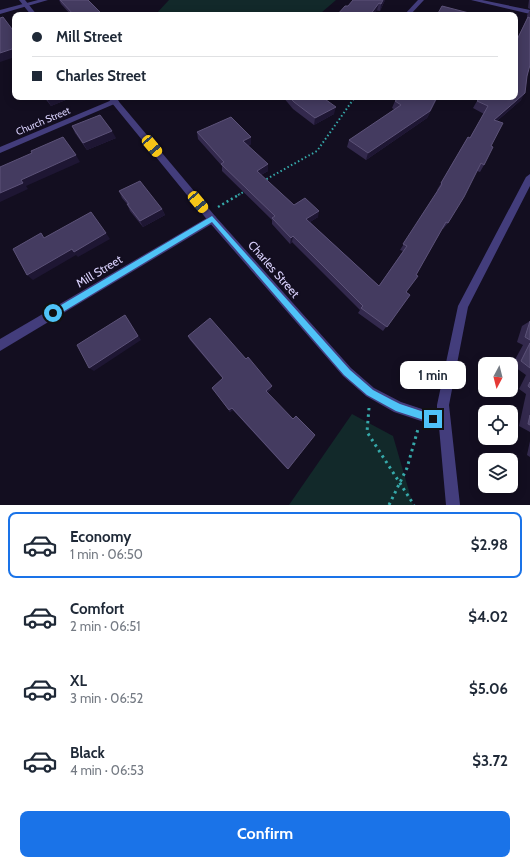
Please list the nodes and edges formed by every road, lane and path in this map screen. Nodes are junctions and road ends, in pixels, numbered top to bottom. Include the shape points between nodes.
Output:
1 (22, 0) edge
2 (45, 0) edge
3 (421, 0) edge
4 (474, 0) edge
5 (26, 6) junction
6 (0, 12) edge
7 (31, 12) edge
8 (411, 12) edge
9 (530, 12) edge
10 (111, 100) edge
11 (114, 100) edge
12 (353, 100) edge
13 (0, 150) edge
14 (530, 176) edge
15 (262, 182) edge
16 (248, 190) edge
17 (210, 216) junction
18 (0, 345) edge
19 (370, 392) junction
20 (422, 416) junction
21 (444, 422) junction
22 (399, 483) junction
23 (389, 505) edge
24 (414, 505) edge
25 (453, 505) edge

1 - 5 street
2 - 5 street
3 - 8 street
4 - 9 street
5 - 6 street
5 - 7 street
10 - 13 street, Church Street
11 - 17 street, Charles Street
12 - 15 path via 317,151
14 - 21 street via 463,306 442,405
16 - 17 path
17 - 18 street, Mill Street
17 - 19 street, Charles Street via 347,372
19 - 20 street, Charles Street via 398,408
19 - 22 path via 367,432
20 - 21 street, Charles Street
20 - 22 path via 407,468
21 - 25 street
22 - 23 path
22 - 24 path

